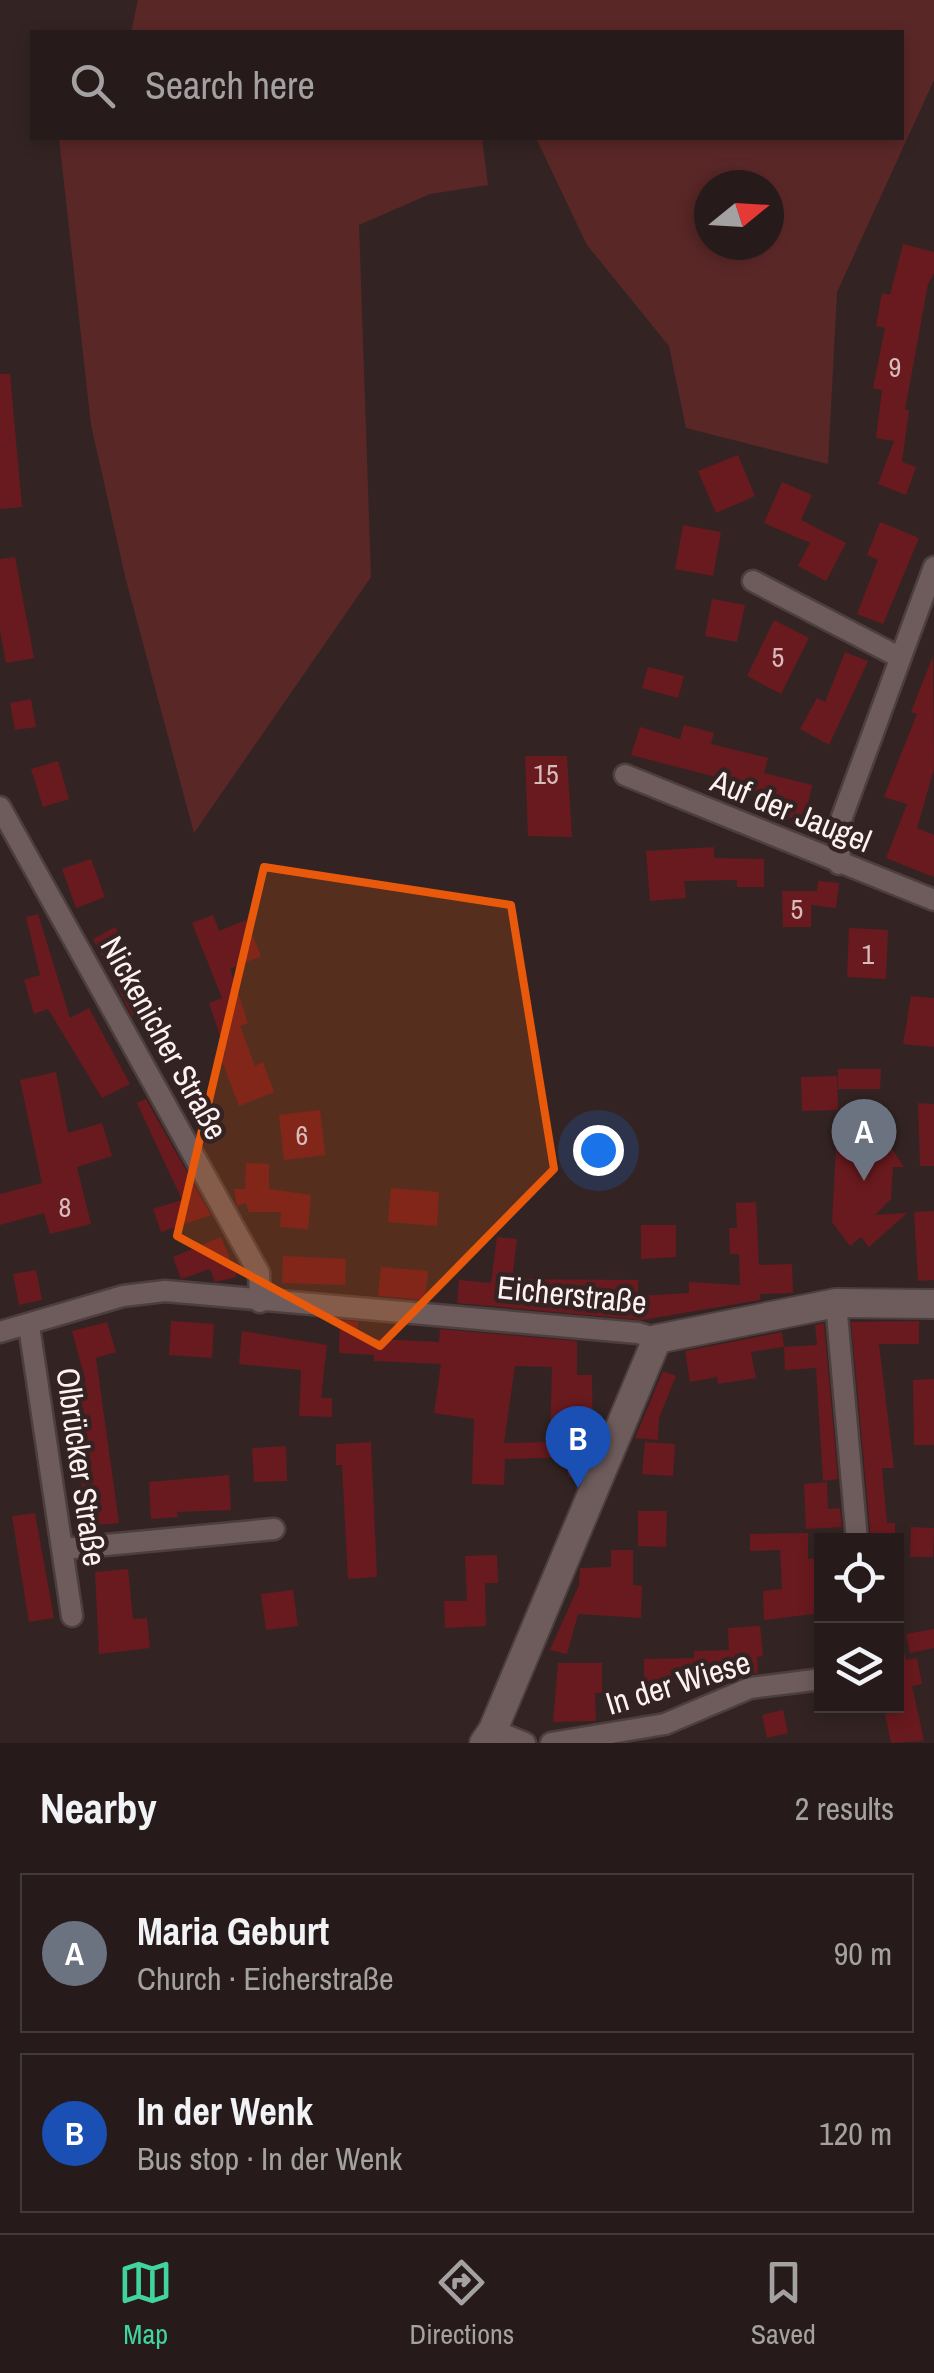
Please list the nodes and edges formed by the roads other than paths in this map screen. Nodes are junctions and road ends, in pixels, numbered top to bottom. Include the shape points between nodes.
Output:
1 (934, 567) edge
2 (753, 581) dead end
3 (899, 657) junction
4 (625, 775) dead end
5 (0, 807) edge
6 (840, 864) junction
7 (934, 900) edge
8 (260, 1302) junction
9 (836, 1303) junction
10 (934, 1304) edge
11 (30, 1326) junction
12 (0, 1332) edge
13 (657, 1340) junction
14 (274, 1529) dead end
15 (856, 1533) edge
16 (64, 1549) junction
17 (72, 1616) dead end
18 (814, 1680) edge
19 (488, 1737) edge
20 (525, 1743) edge
21 (551, 1743) edge

1 - 3 street
2 - 3 street
3 - 6 street via 842,817
4 - 6 street, Auf der Jaugel
5 - 8 street, Nickenicher Straße via 259,1273
6 - 7 street, Auf der Jaugel
8 - 11 street, Eicherstraße via 165,1291 123,1296
8 - 13 street, Eicherstraße via 638,1333
9 - 10 street, Eicherstraße
9 - 13 street, Eicherstraße
9 - 15 street
11 - 12 street, Eicherstraße
11 - 16 street, Olbrücker Straße
13 - 19 street
14 - 16 street
16 - 17 street, Olbrücker Straße
18 - 21 street, In der Wiese via 750,1688 665,1724
19 - 20 street

